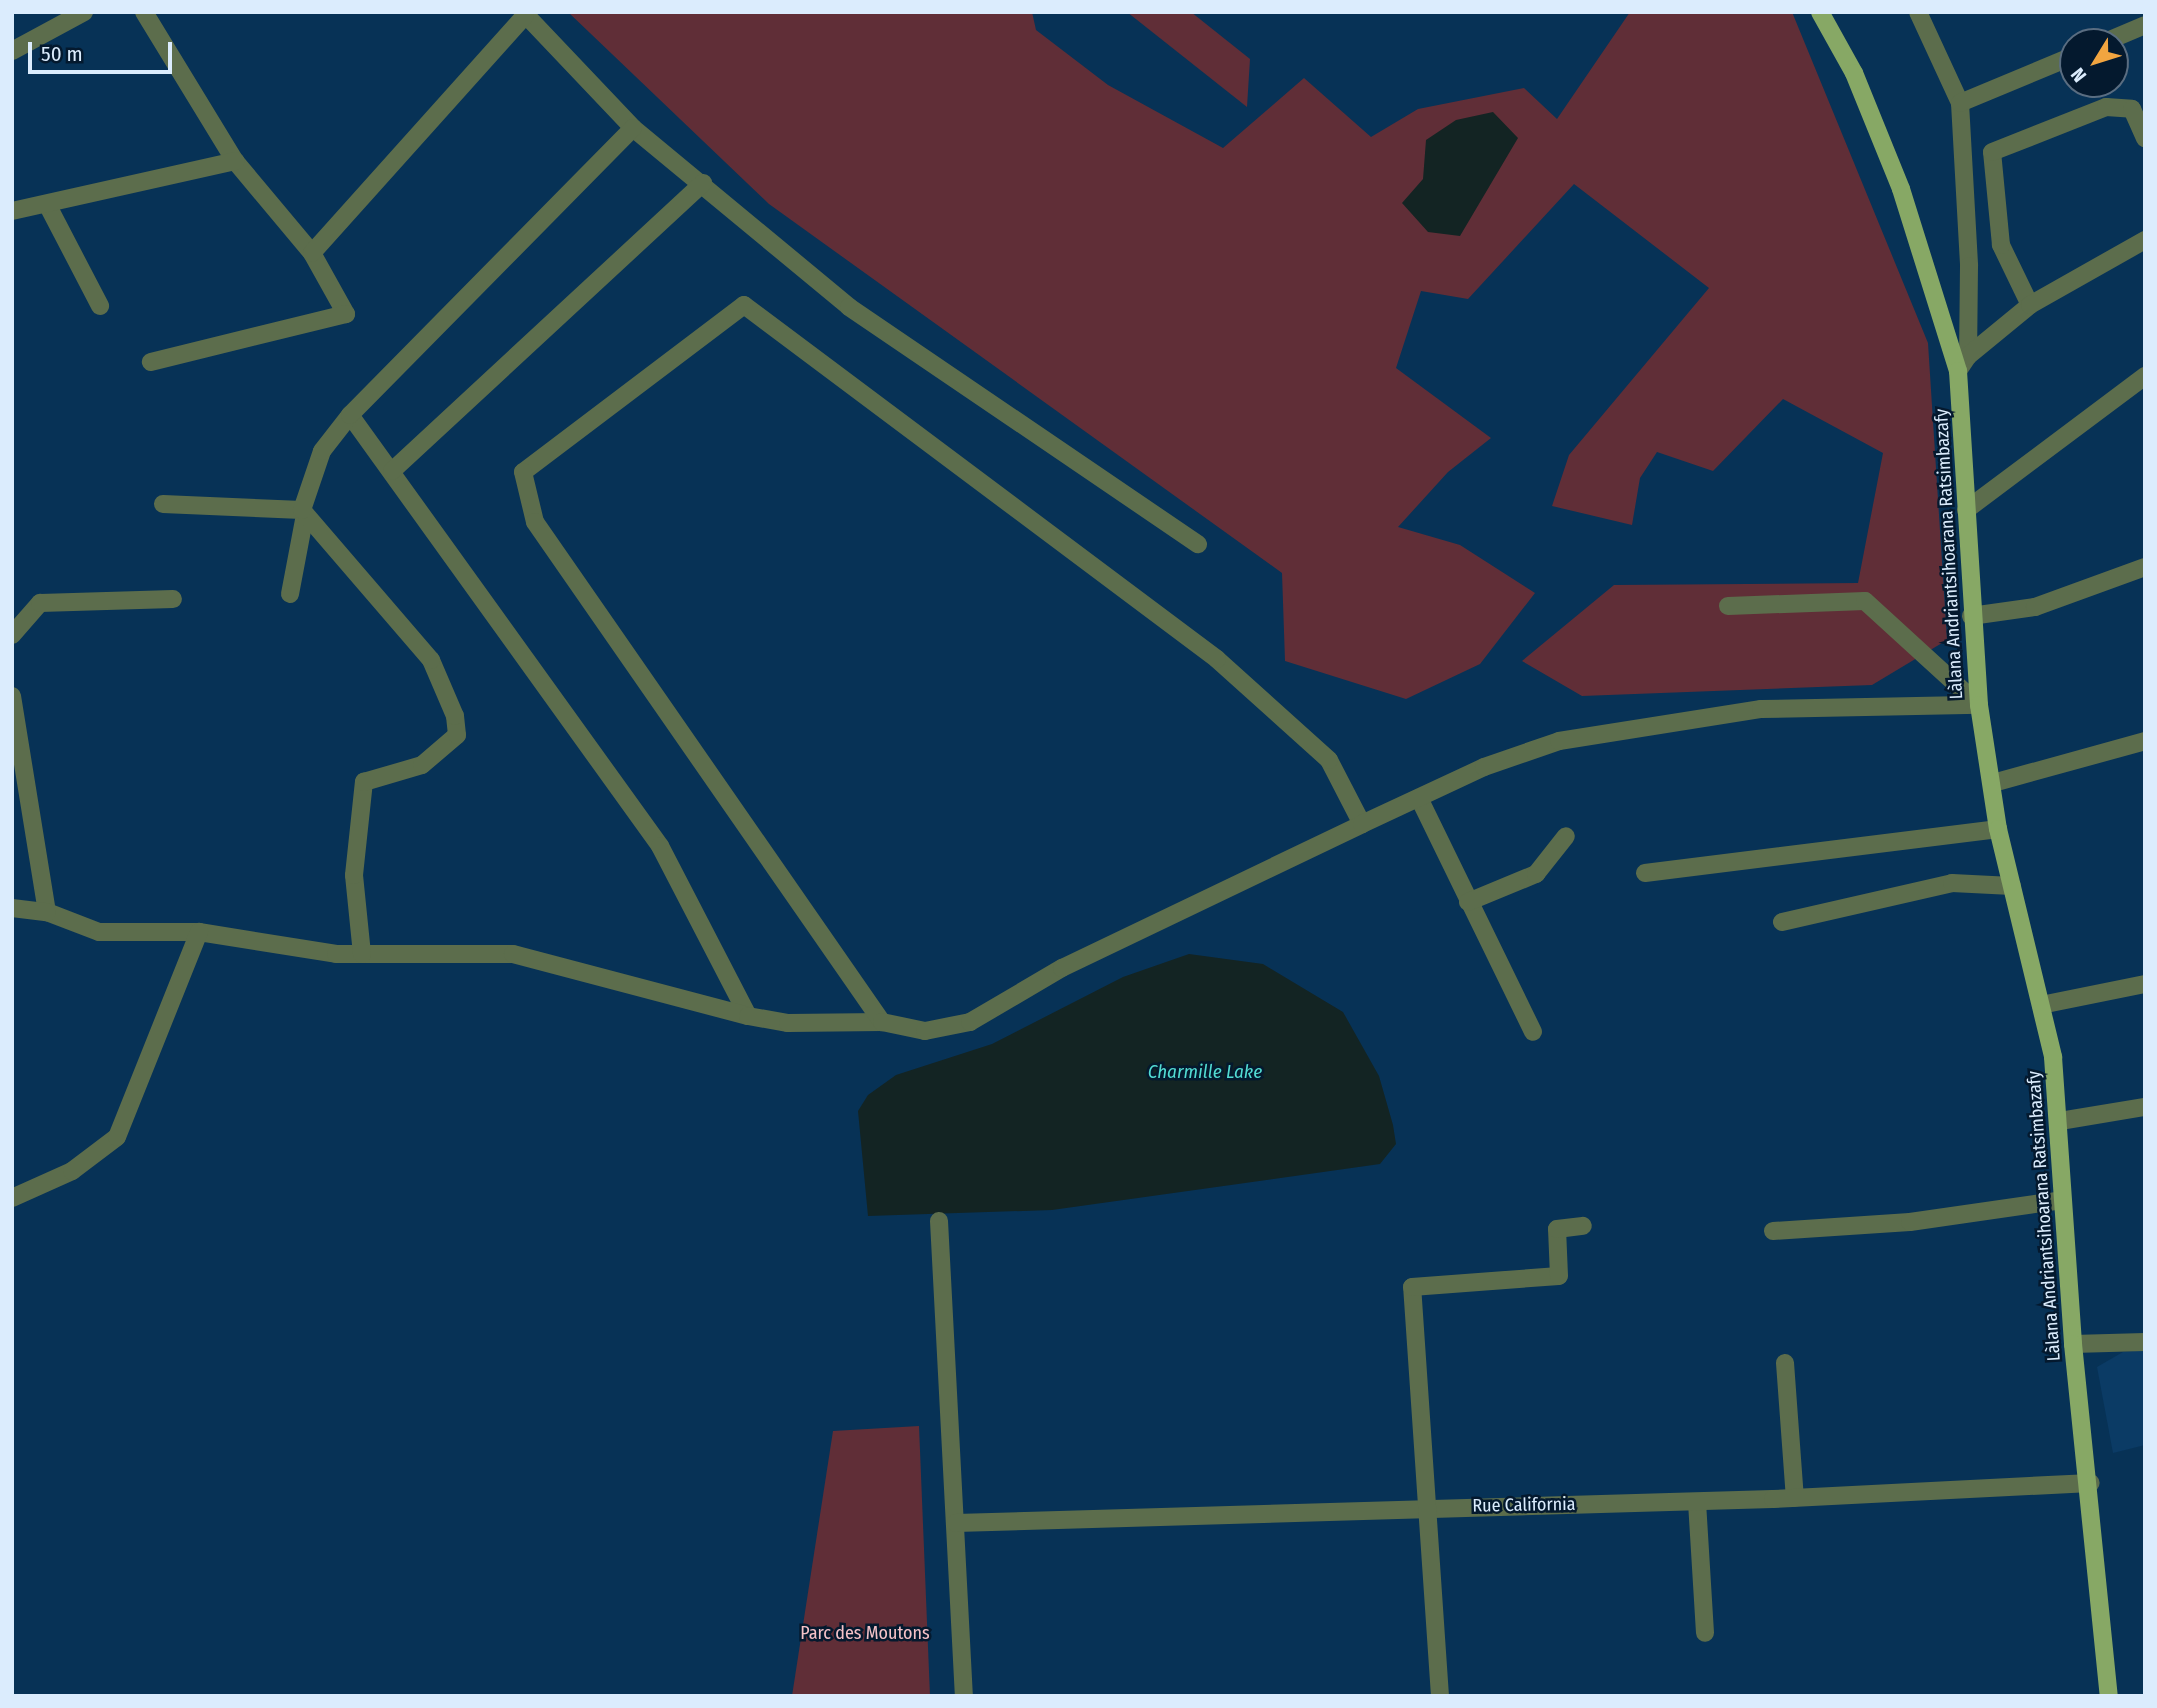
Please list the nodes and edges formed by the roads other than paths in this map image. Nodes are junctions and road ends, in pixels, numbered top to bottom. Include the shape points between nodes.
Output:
1 (84, 12) edge
2 (144, 12) edge
3 (1820, 12) edge
4 (1918, 12) edge
5 (524, 14) edge
6 (12, 51) edge
7 (2059, 62) edge
8 (1960, 103) junction
9 (633, 128) junction
10 (2145, 138) edge
11 (235, 161) junction
12 (703, 183) junction
13 (47, 204) junction
14 (12, 211) edge
15 (2145, 240) edge
16 (312, 253) junction
17 (2031, 305) junction
18 (100, 306) dead end
19 (151, 362) dead end
20 (1963, 363) junction
21 (2145, 376) edge
22 (350, 415) junction
23 (392, 471) junction
24 (163, 504) dead end
25 (1966, 510) junction
26 (303, 515) junction
27 (1198, 544) dead end
28 (2145, 567) edge
29 (290, 594) dead end
30 (173, 599) dead end
31 (1728, 606) dead end
32 (1971, 616) junction
33 (12, 635) edge
34 (12, 695) edge
35 (1979, 705) junction
36 (2145, 741) edge
37 (1993, 783) junction
38 (1419, 798) junction
39 (1362, 824) junction
40 (1998, 829) junction
41 (1566, 836) dead end
42 (1645, 873) dead end
43 (2012, 886) junction
44 (1468, 902) junction
45 (12, 908) edge
46 (47, 912) junction
47 (1782, 922) dead end
48 (199, 932) junction
49 (362, 954) junction
50 (2145, 984) edge
51 (2041, 1005) junction
52 (748, 1016) junction
53 (882, 1022) junction
54 (1533, 1032) dead end
55 (2145, 1107) edge
56 (2060, 1121) junction
57 (12, 1198) edge
58 (2062, 1200) junction
59 (939, 1221) dead end
60 (1583, 1226) dead end
61 (1773, 1231) dead end
62 (2145, 1342) edge
63 (2073, 1344) junction
64 (1785, 1363) dead end
65 (2091, 1483) junction
66 (1795, 1498) junction
67 (1697, 1502) junction
68 (1424, 1507) junction
69 (956, 1523) junction
70 (1705, 1633) dead end
71 (964, 1696) edge
72 (1440, 1696) edge
73 (2109, 1696) edge

1 - 6 street
2 - 11 street
3 - 20 main road, Làlana Andriantsihoarana Ratsimbazafy via 1854,73
4 - 8 street
5 - 9 street
5 - 16 street
7 - 8 street
8 - 20 street via 1969,184
9 - 12 street
9 - 22 street
10 - 17 street via 2132,109 2106,107 1992,152 2001,245
11 - 13 street
11 - 16 street
12 - 23 street
12 - 27 street via 849,307
13 - 14 street
13 - 18 street
15 - 17 street
16 - 19 street via 346,314
17 - 20 street
20 - 25 main road, Làlana Andriantsihoarana Ratsimbazafy
21 - 25 street
22 - 23 street
22 - 26 street via 322,451
23 - 52 street via 660,846
24 - 26 street
25 - 32 main road, Làlana Andriantsihoarana Ratsimbazafy
26 - 29 street
26 - 49 street via 431,660 455,716 457,735 422,765 364,782 354,875
28 - 32 street via 2035,607
30 - 33 street via 40,603
31 - 35 street via 1865,601
32 - 35 main road, Làlana Andriantsihoarana Ratsimbazafy
34 - 46 street
35 - 37 main road, Làlana Andriantsihoarana Ratsimbazafy
35 - 38 street via 1761,709 1559,741
36 - 37 street
37 - 40 main road, Làlana Andriantsihoarana Ratsimbazafy
38 - 39 street
38 - 44 street
39 - 53 street via 1062,968 970,1022 925,1031
39 - 53 street via 1329,760 1217,659 744,305 523,472 527,500 535,522 645,684
40 - 42 street
40 - 43 main road, Làlana Andriantsihoarana Ratsimbazafy
41 - 44 street via 1536,874
43 - 47 street via 1952,883
43 - 51 main road, Làlana Andriantsihoarana Ratsimbazafy
44 - 54 street
45 - 46 street
46 - 48 street via 99,932
48 - 49 street
48 - 57 street via 117,1137 72,1171
49 - 52 street via 513,954
50 - 51 street
51 - 56 main road, Làlana Andriantsihoarana Ratsimbazafy
52 - 53 street via 788,1023
55 - 56 street
56 - 58 main road, Làlana Andriantsihoarana Ratsimbazafy
58 - 61 street via 1910,1223
58 - 63 main road, Làlana Andriantsihoarana Ratsimbazafy
59 - 69 street
60 - 68 street via 1556,1229 1559,1276 1412,1287
62 - 63 street
63 - 65 main road, Làlana Andriantsihoarana Ratsimbazafy
64 - 66 street
65 - 66 street, Rue California
65 - 73 main road, Làlana Andriantsihoarana Ratsimbazafy
66 - 67 street, Rue California
67 - 68 street, Rue California
67 - 70 street
68 - 69 street, Rue California
68 - 72 street
69 - 71 street

